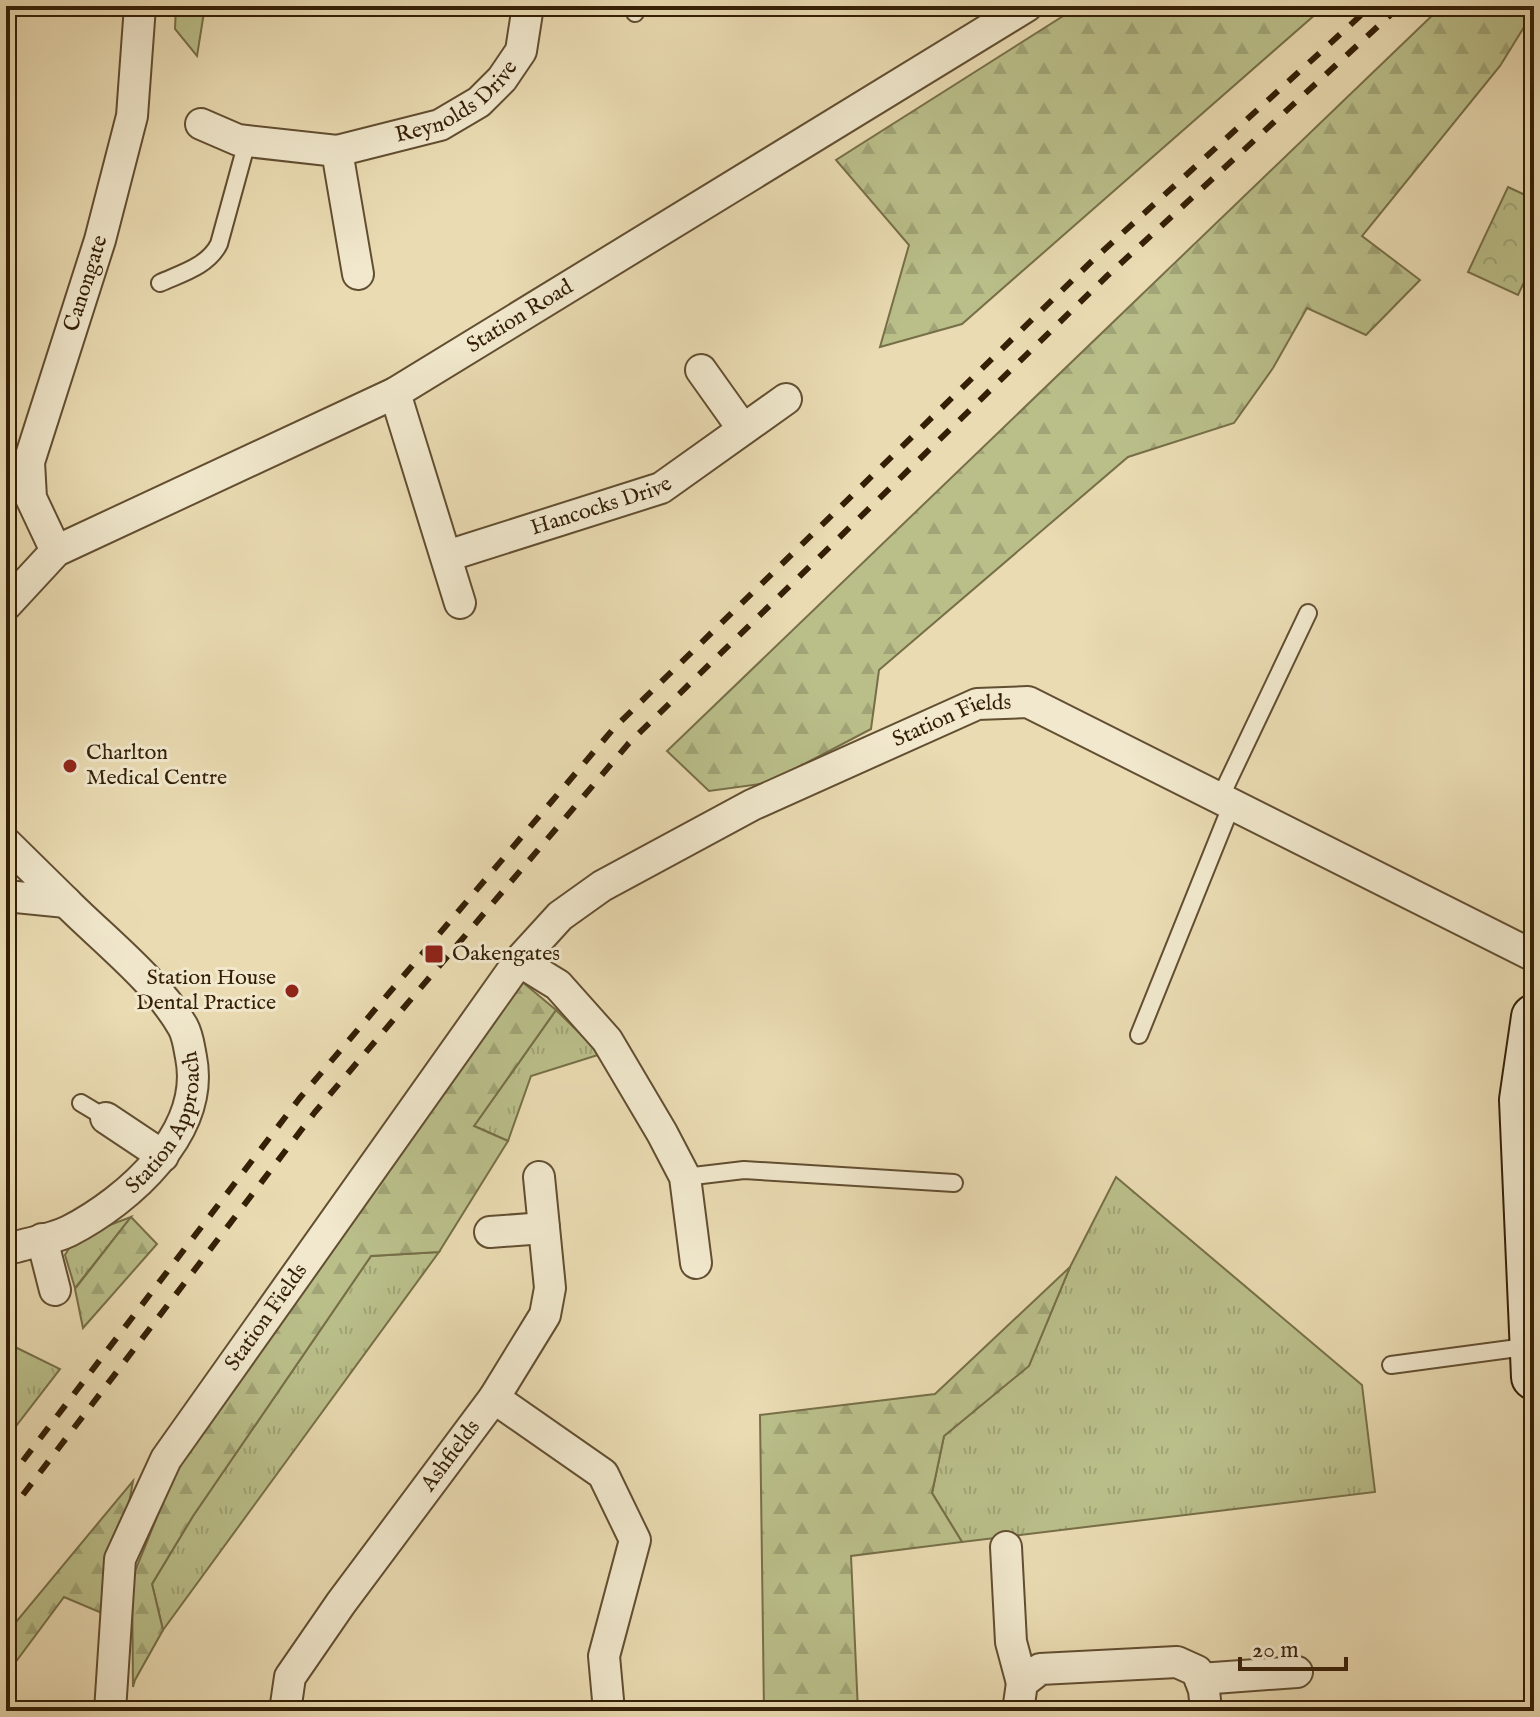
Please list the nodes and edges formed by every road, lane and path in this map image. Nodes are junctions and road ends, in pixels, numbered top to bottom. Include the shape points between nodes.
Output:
1 (140, 6) edge
2 (528, 6) edge
3 (1027, 6) edge
4 (201, 124) dead end
5 (247, 142) junction
6 (337, 151) junction
7 (358, 274) dead end
8 (160, 283) dead end
9 (701, 370) dead end
10 (395, 393) junction
11 (786, 399) dead end
12 (743, 429) junction
13 (56, 551) junction
14 (447, 556) junction
15 (460, 603) dead end
16 (6, 605) edge
17 (1308, 613) dead end
18 (1226, 801) junction
19 (6, 843) edge
20 (6, 896) edge
21 (66, 902) junction
22 (1534, 956) edge
23 (519, 961) junction
24 (1534, 1017) edge
25 (1139, 1035) dead end
26 (93, 1110) dead end
27 (163, 1156) junction
28 (539, 1177) dead end
29 (685, 1177) junction
30 (954, 1183) dead end
31 (544, 1228) junction
32 (490, 1232) dead end
33 (696, 1263) dead end
34 (55, 1290) dead end
35 (1533, 1361) edge
36 (1391, 1365) dead end
37 (494, 1398) junction
38 (1006, 1547) dead end
39 (1297, 1672) dead end
40 (1200, 1679) junction
41 (1020, 1697) edge
42 (110, 1711) edge
43 (285, 1711) edge
44 (609, 1711) edge
45 (1206, 1711) edge

1 - 13 street, Canongate via 132,116 100,240 29,462 31,498
2 - 6 street, Reynolds Drive via 521,51 479,102 440,125
3 - 10 street, Station Road
4 - 5 street, Reynolds Drive
5 - 6 street, Reynolds Drive
5 - 8 lane via 214,255
6 - 7 street
9 - 12 street
10 - 13 street, Station Road
10 - 14 street
11 - 12 street, Hancocks Drive
12 - 14 street, Hancocks Drive via 661,488
13 - 16 street, Station Road
14 - 15 street
17 - 18 lane
18 - 22 street, Station Fields
18 - 23 street, Station Fields via 1028,702 977,704 752,805 602,886 560,916
18 - 25 lane
19 - 21 street, Station Approach
20 - 21 street
21 - 27 street, Station Approach via 167,1003 185,1031 193,1097
23 - 29 street via 558,985 607,1040
23 - 42 street, Station Fields via 166,1459 120,1559
24 - 35 street via 1522,1100
26 - 27 street
27 - 34 street, Station Approach via 128,1192 68,1231 29,1243
28 - 31 street, Ashfields
29 - 30 lane via 744,1170
29 - 33 street
31 - 32 street
31 - 37 street, Ashfields via 550,1288 545,1315
35 - 36 lane
37 - 43 street, Ashfields via 290,1677
37 - 44 street via 603,1474 635,1540 604,1656
38 - 41 street
39 - 40 street
40 - 41 street via 1197,1671 1177,1662 1040,1669
40 - 45 street

